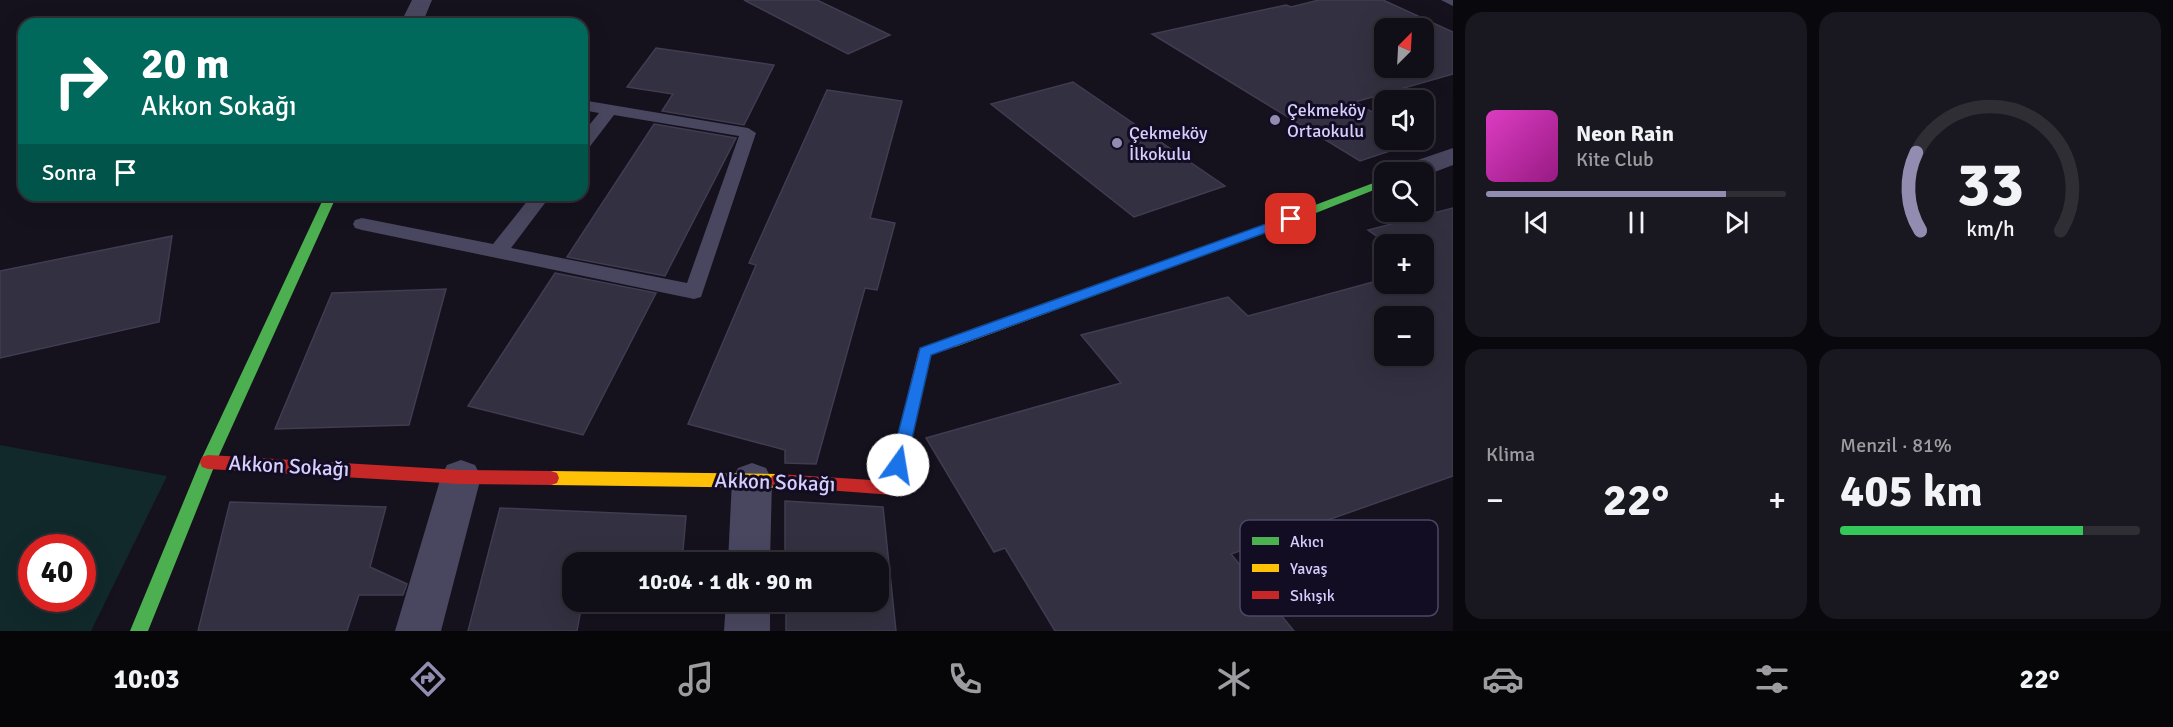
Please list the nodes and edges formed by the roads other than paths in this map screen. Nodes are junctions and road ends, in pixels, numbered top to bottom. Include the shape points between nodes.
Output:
1 (422, 0) edge
2 (1448, 0) edge
3 (1453, 2) edge
4 (414, 18) edge
5 (588, 106) edge
6 (610, 110) junction
7 (588, 137) edge
8 (1453, 156) edge
9 (1434, 163) edge
10 (1374, 186) edge
11 (328, 201) edge
12 (537, 201) edge
13 (362, 224) dead end
14 (497, 252) junction
15 (208, 462) junction
16 (461, 477) junction
17 (752, 480) junction
18 (749, 552) edge
19 (748, 612) edge
20 (139, 631) edge
21 (418, 631) edge
22 (747, 631) edge

1 - 4 street
2 - 3 lane
5 - 6 lane
6 - 7 lane
6 - 14 lane via 748,133 694,292
8 - 9 street
10 - 17 street, Akkon Sokağı via 925,352 893,488
11 - 15 street
12 - 14 lane
13 - 14 lane
15 - 16 street, Akkon Sokağı
15 - 20 street
16 - 17 street, Akkon Sokağı
16 - 21 street
17 - 18 street
19 - 22 street

